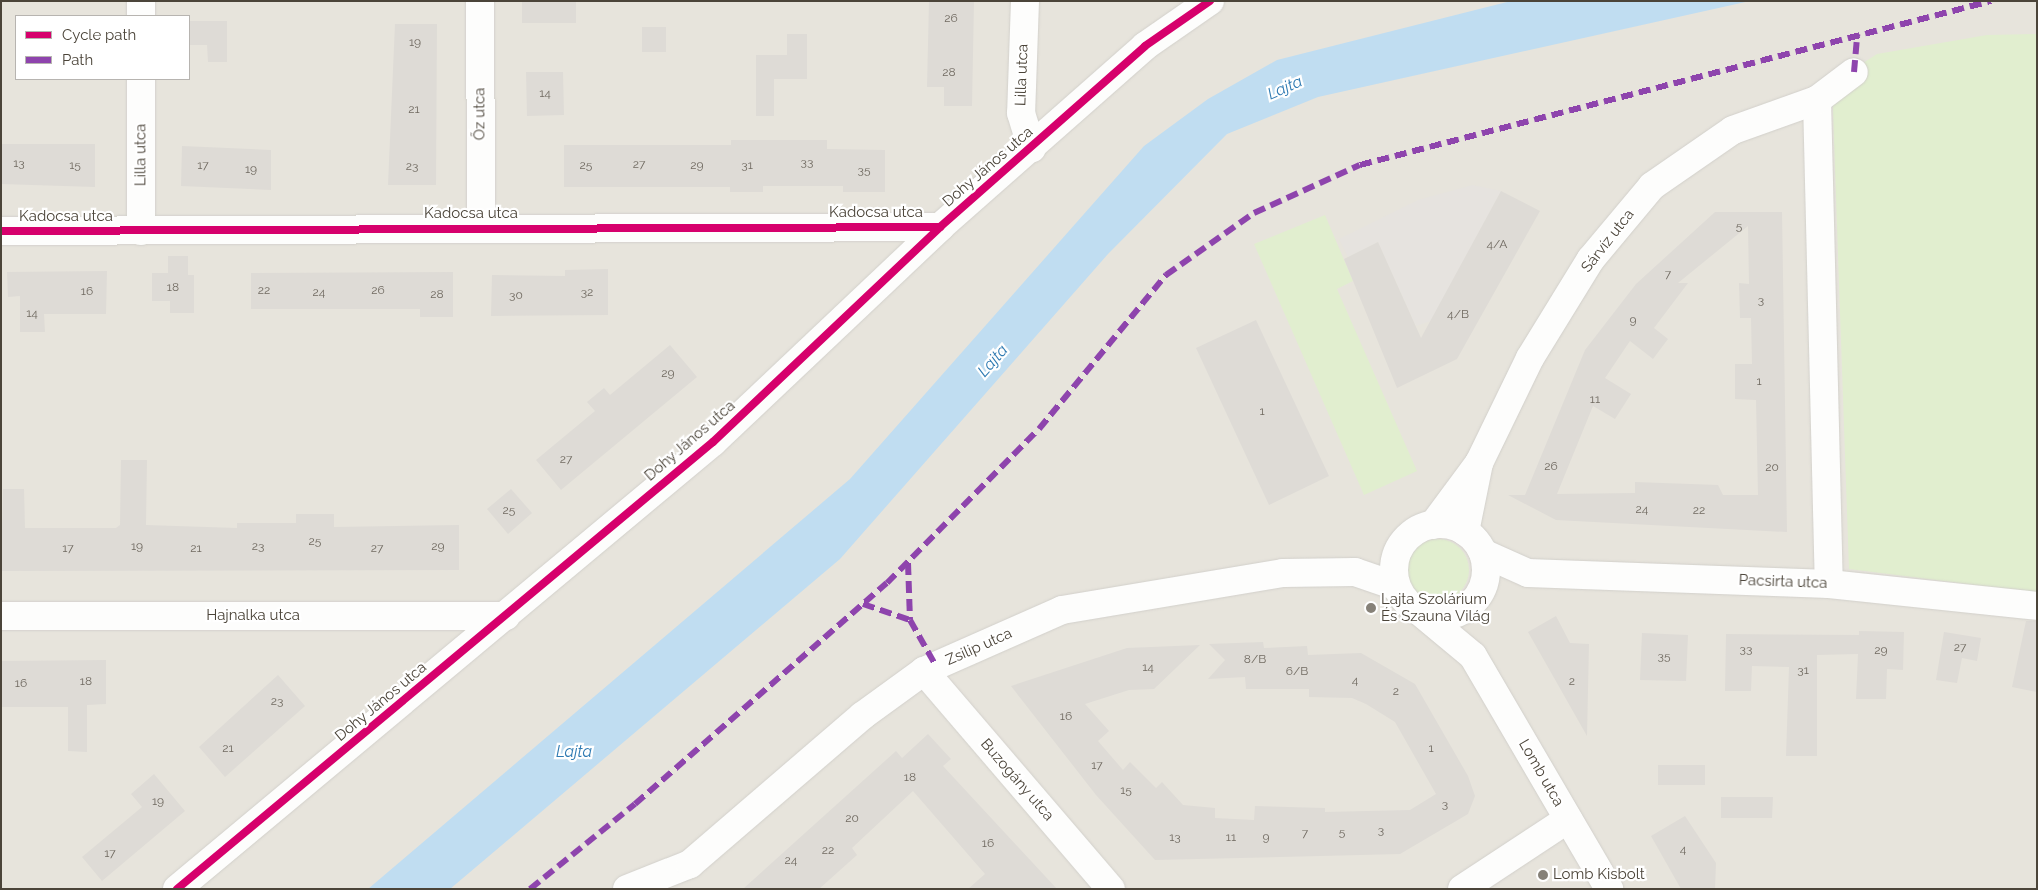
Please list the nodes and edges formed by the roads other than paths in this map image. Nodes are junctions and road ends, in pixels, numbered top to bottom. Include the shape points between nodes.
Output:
1 (141, 1) edge
2 (480, 1) edge
3 (1025, 1) edge
4 (1210, 1) edge
5 (141, 15) edge
6 (1854, 72) dead end
7 (141, 80) edge
8 (1818, 100) junction
9 (1032, 148) junction
10 (940, 227) junction
11 (481, 228) junction
12 (1, 231) edge
13 (141, 231) junction
14 (1479, 463) junction
15 (1433, 525) junction
16 (1465, 532) junction
17 (1398, 551) junction
18 (1483, 553) junction
19 (1355, 572) junction
20 (1528, 573) junction
21 (1829, 584) junction
22 (1396, 586) junction
23 (1476, 597) junction
24 (2037, 606) edge
25 (1419, 612) junction
26 (1, 616) edge
27 (506, 616) junction
28 (1473, 656) junction
29 (924, 671) junction
30 (1568, 819) junction
31 (670, 882) edge
32 (176, 889) edge
33 (627, 889) edge
34 (1111, 889) edge
35 (1462, 889) edge
36 (1609, 889) edge

1 - 5 street
2 - 11 street, Őz utca
3 - 9 street, Lilla utca via 1021,113
4 - 9 street, Dohy János utca via 1145,46
6 - 8 street, Sárvíz utca
7 - 13 street, Lilla utca
8 - 14 street, Sárvíz utca via 1733,130 1652,186 1591,259 1555,316 1530,358
8 - 21 street
9 - 10 street, Dohy János utca
10 - 11 street, Kadocsa utca
10 - 27 street, Dohy János utca via 713,442
11 - 13 street, Kadocsa utca
12 - 13 street, Kadocsa utca
14 - 15 street
14 - 16 street
15 - 16 street
15 - 17 street via 1408,536
16 - 18 street
17 - 19 street
17 - 22 street
18 - 20 street
18 - 23 street
19 - 22 street
19 - 29 street, Zsilip utca via 1283,573 1062,610
20 - 21 street, Pacsirta utca
20 - 23 street
21 - 24 street, Pacsirta utca
22 - 25 street
23 - 25 street via 1454,614 1436,616
23 - 28 street
25 - 28 street
26 - 27 street, Hajnalka utca
27 - 32 street, Dohy János utca
28 - 30 street, Lomb utca
29 - 31 street, Zsilip utca via 862,716
29 - 34 street, Buzogány utca
30 - 35 street
30 - 36 street, Lomb utca
31 - 33 street, Zsilip utca

